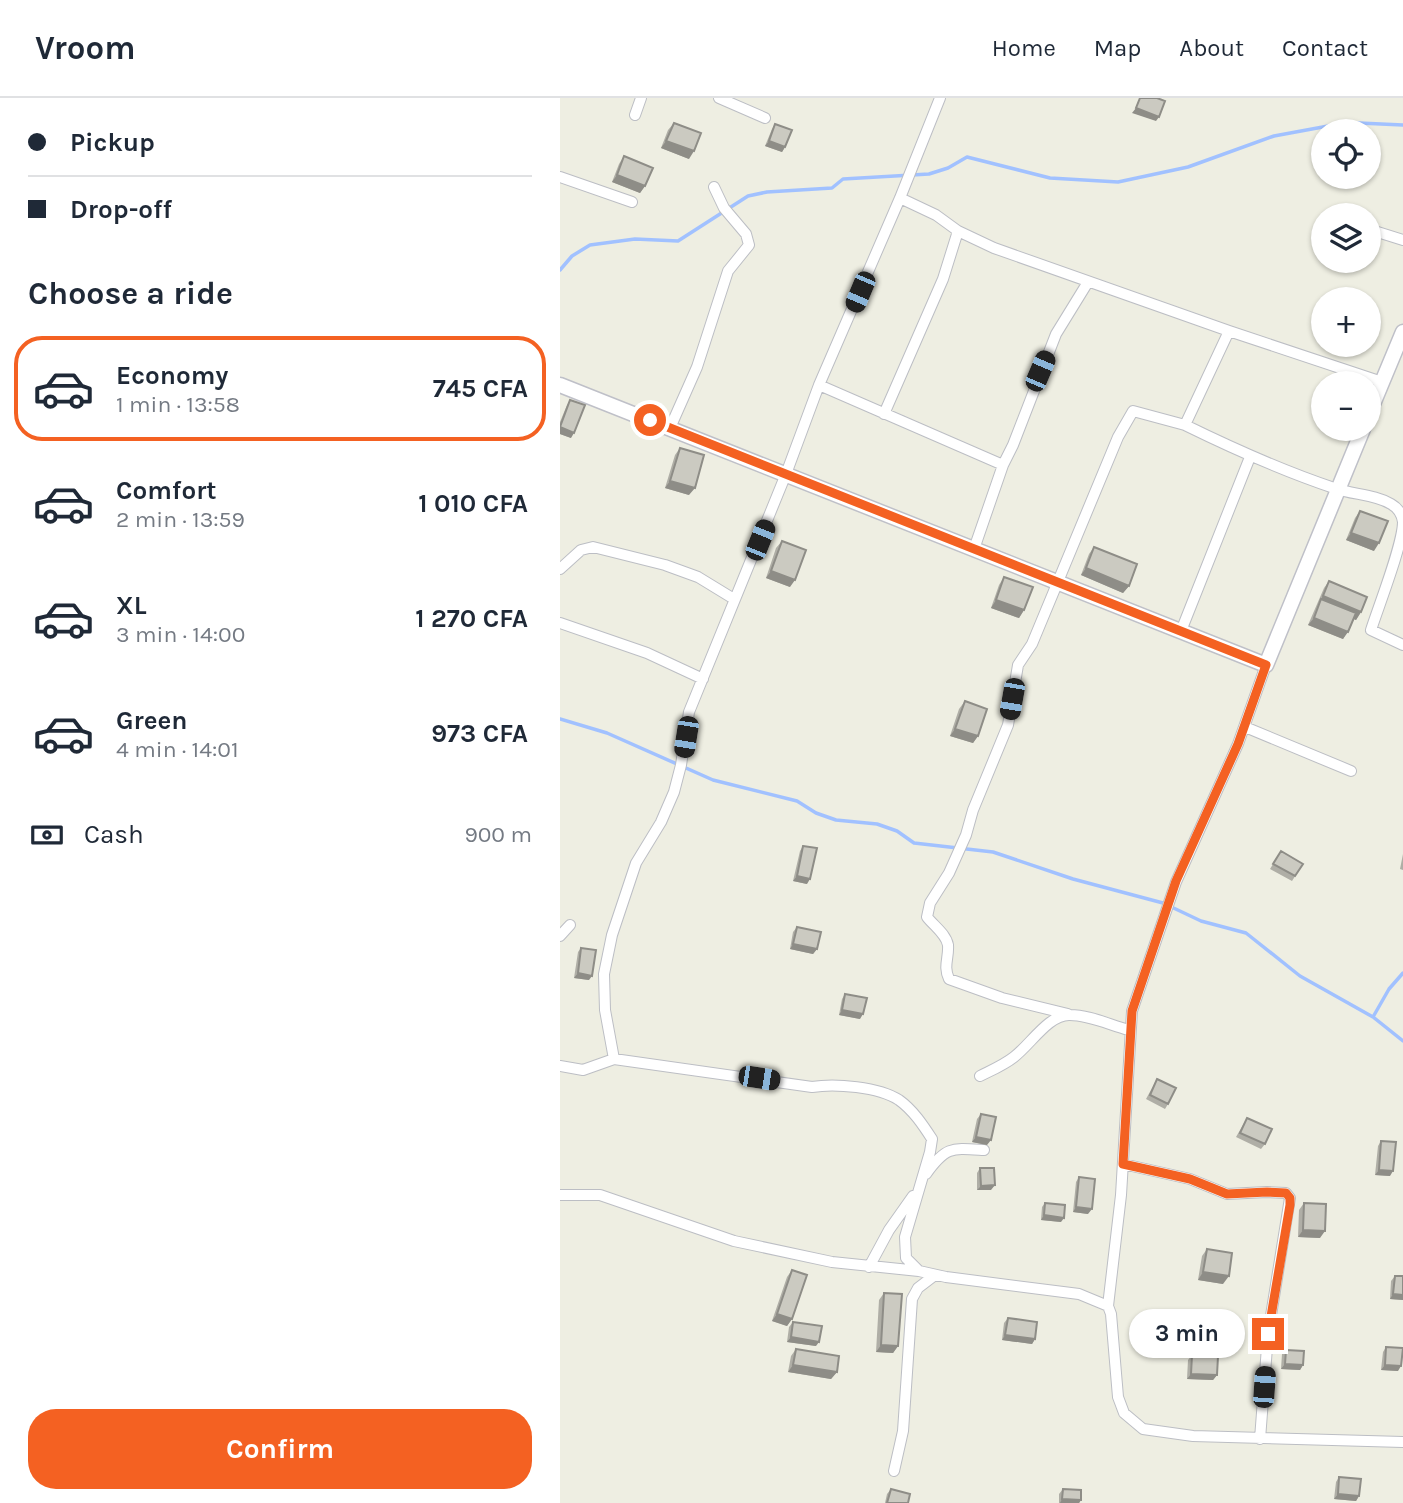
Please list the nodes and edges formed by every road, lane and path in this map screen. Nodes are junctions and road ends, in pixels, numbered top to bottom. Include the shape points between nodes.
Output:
1 (641, 98) edge
2 (719, 98) edge
3 (940, 98) edge
4 (635, 115) dead end
5 (765, 118) dead end
6 (560, 177) edge
7 (714, 187) dead end
8 (900, 198) junction
9 (632, 202) dead end
10 (958, 232) junction
11 (1381, 233) edge
12 (1403, 240) edge
13 (1088, 282) junction
14 (1230, 331) junction
15 (1403, 332) edge
16 (1382, 382) joint
17 (560, 385) edge
18 (819, 385) junction
19 (884, 414) junction
20 (1185, 425) junction
21 (670, 428) junction
22 (1358, 441) edge
23 (1250, 457) junction
24 (1003, 465) junction
25 (786, 474) junction
26 (1338, 490) junction
27 (974, 549) junction
28 (560, 569) edge
29 (1058, 582) junction
30 (734, 599) junction
31 (560, 623) edge
32 (1181, 631) junction
33 (1403, 645) edge
34 (1266, 665) junction
35 (703, 679) junction
36 (1245, 727) junction
37 (1351, 771) dead end
38 (570, 925) dead end
39 (560, 936) edge
40 (1068, 1014) junction
41 (1129, 1030) junction
42 (614, 1059) junction
43 (560, 1066) edge
44 (980, 1076) dead end
45 (930, 1149) junction
46 (984, 1150) dead end
47 (946, 1151) junction
48 (1123, 1164) junction
49 (922, 1180) junction
50 (560, 1195) edge
51 (869, 1266) junction
52 (919, 1271) junction
53 (935, 1275) junction
54 (1108, 1306) junction
55 (1260, 1439) junction
56 (1403, 1442) edge
57 (894, 1471) dead end

1 - 4 street
2 - 5 street
3 - 8 street
6 - 9 street
7 - 21 street via 724,208 746,234 748,245 728,271 697,367
8 - 10 street via 936,215
8 - 18 street
10 - 13 street
10 - 19 street via 943,279
11 - 12 street
13 - 14 street
13 - 24 street via 1056,334
14 - 16 street
14 - 20 street
15 - 16 street
17 - 21 street
18 - 19 street
18 - 25 street
19 - 24 street
20 - 23 street
20 - 29 street via 1133,411
21 - 25 street
22 - 26 street
23 - 26 street
23 - 32 street
24 - 27 street
25 - 27 street
25 - 30 street
26 - 33 street via 1390,503 1400,513 1403,531 1371,630
26 - 34 street
27 - 29 street
28 - 30 street via 581,550 593,547 698,577
29 - 32 street
29 - 40 street via 1032,644 1018,664 1007,725 962,846 927,917 944,934 949,979
30 - 35 street
31 - 35 street via 647,653
32 - 34 street
34 - 36 street
35 - 42 street via 689,712 674,792 636,863 612,935 604,995
36 - 37 street
36 - 41 street via 1176,881
38 - 39 street
40 - 41 street
40 - 44 street via 1052,1019 1016,1056
41 - 48 street
42 - 43 street via 583,1070
42 - 45 street via 882,1093 912,1112 932,1139
45 - 47 street
45 - 49 street
46 - 47 street
47 - 49 street
48 - 54 street
48 - 55 street via 1190,1179 1227,1194 1286,1193 1290,1198 1268,1334
49 - 51 street
49 - 52 street via 905,1237 906,1258
50 - 51 street via 600,1195 734,1241
51 - 52 street
52 - 53 street
53 - 54 street via 1079,1294
53 - 57 street via 912,1299 903,1432
54 - 55 street via 1118,1397 1130,1420 1143,1429
55 - 56 street

